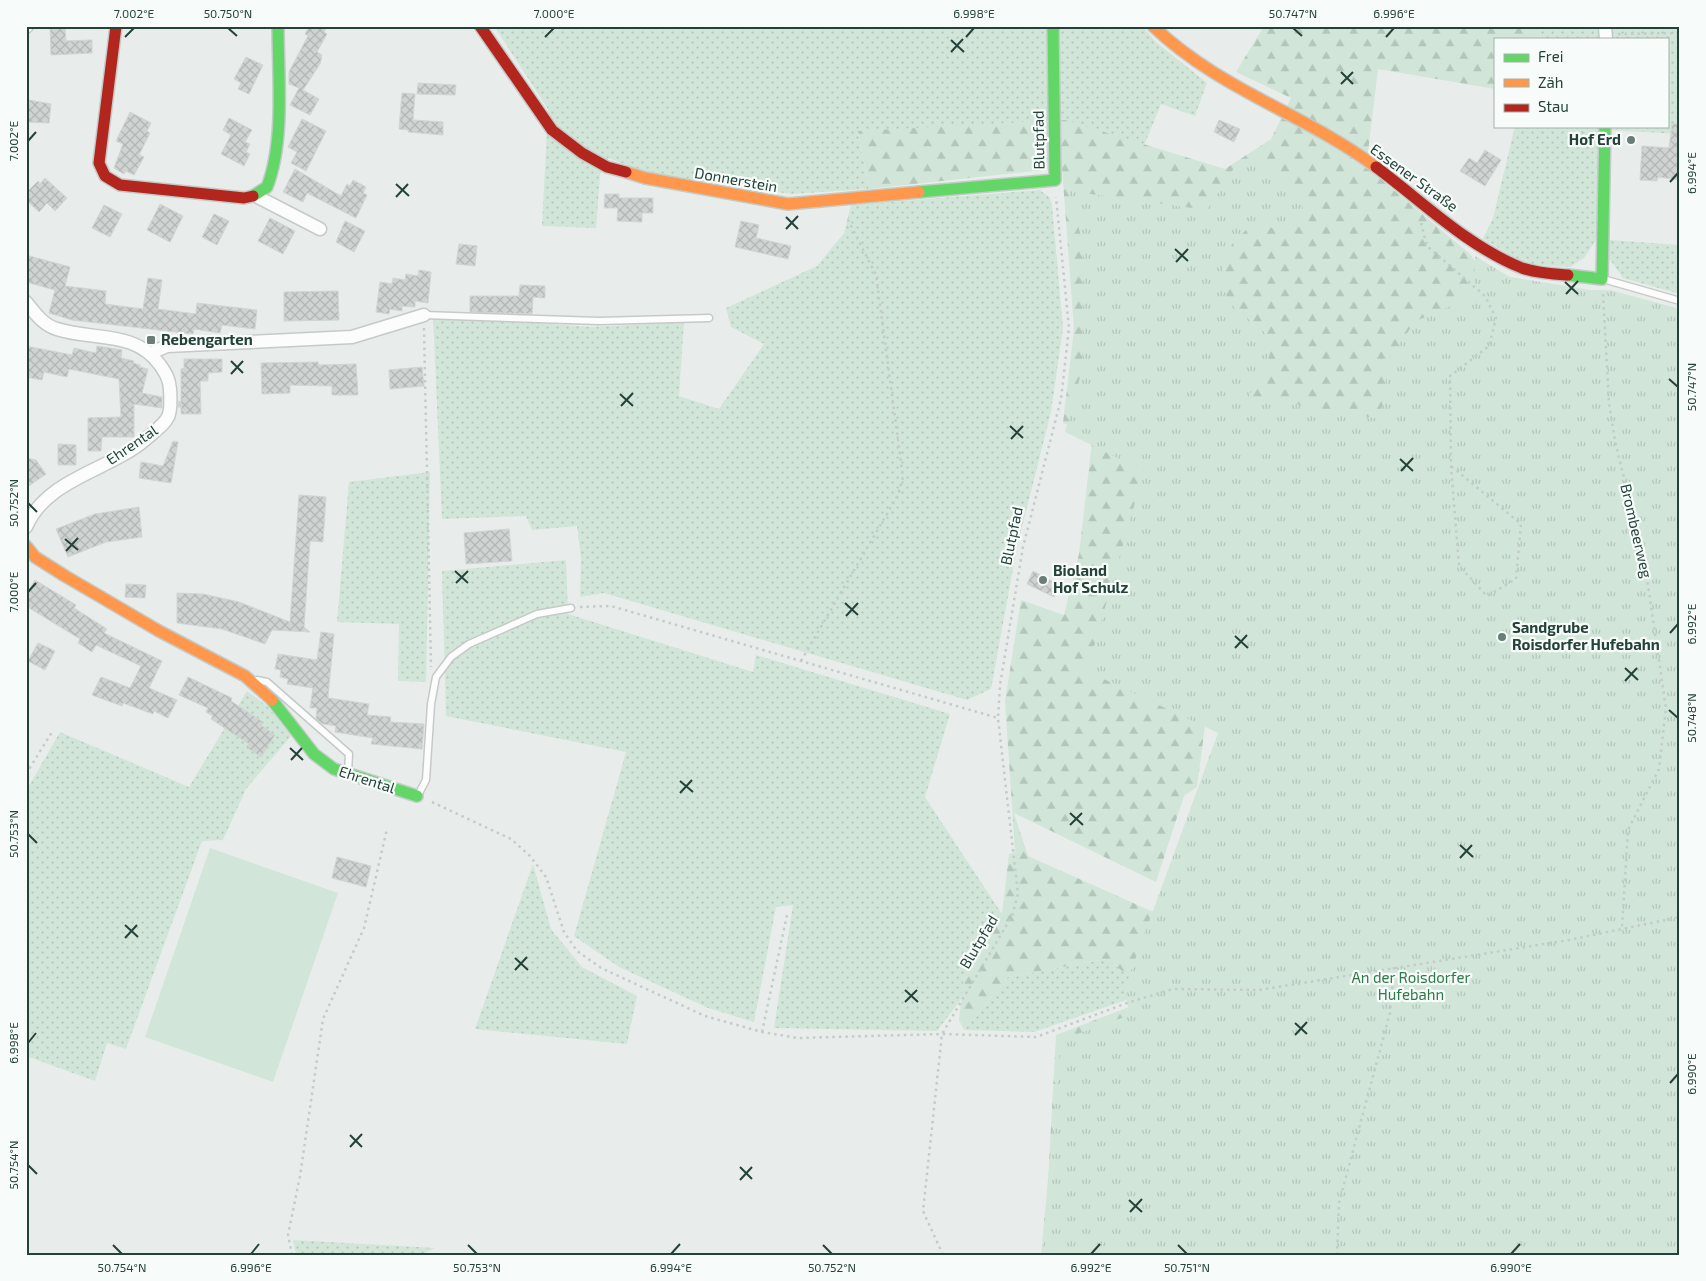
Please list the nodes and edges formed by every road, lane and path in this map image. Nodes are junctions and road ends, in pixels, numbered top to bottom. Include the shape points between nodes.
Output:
1 (116, 26) edge
2 (278, 26) edge
3 (480, 26) edge
4 (1053, 26) edge
5 (1153, 26) edge
6 (1606, 33) edge
7 (1680, 33) edge
8 (1605, 128) edge
9 (1055, 180) junction
10 (256, 196) junction
11 (838, 199) junction
12 (1420, 220) dead end
13 (320, 228) dead end
14 (1602, 279) junction
15 (1680, 301) edge
16 (26, 302) edge
17 (424, 315) junction
18 (709, 318) dead end
19 (151, 353) junction
20 (1451, 466) junction
21 (26, 527) edge
22 (26, 546) edge
23 (571, 608) joint
24 (802, 661) junction
25 (244, 676) junction
26 (436, 677) junction
27 (998, 718) junction
28 (52, 732) dead end
29 (26, 774) edge
30 (348, 774) junction
31 (417, 796) junction
32 (386, 829) dead end
33 (787, 915) dead end
34 (1680, 918) edge
35 (1622, 928) junction
36 (1394, 967) junction
37 (762, 1032) junction
38 (942, 1034) junction
39 (292, 1255) edge
40 (943, 1255) edge
41 (1337, 1255) edge

1 - 10 street via 99,163 105,176 120,185 244,198
2 - 10 street via 273,171 267,186
3 - 11 street, Donnerstein via 552,130 607,167 645,178 788,204
4 - 9 street, Blutpfad
5 - 14 street, Essener Straße via 1163,38 1214,74 1349,148 1481,246 1525,268
6 - 7 path
8 - 14 street
9 - 11 street, Donnerstein
9 - 27 path, Blutpfad via 1069,328 1061,399 1023,547 1000,685
10 - 13 street
11 - 24 path via 876,275 903,477 898,495
12 - 20 path via 1426,246 1485,296 1496,318 1489,346 1450,376
14 - 15 lane, Essener Straße
14 - 35 path, Brombeerweg via 1609,403 1645,565 1666,708 1659,768 1628,830
16 - 19 street, Ehrental via 42,321 56,329 134,343
17 - 18 lane via 599,321
17 - 19 street via 352,337 166,346
17 - 26 path via 431,668
19 - 21 street, Ehrental via 169,377 172,411 166,422 142,442 52,493
20 - 20 path via 1459,566 1487,596 1516,579 1520,524
22 - 25 street, Ehrental via 35,557 65,576
23 - 24 path via 611,606
23 - 26 lane via 537,614 469,644 451,657
24 - 27 path
25 - 30 street, Ehrental via 278,705 314,754 334,769
25 - 30 lane via 267,682 349,754
26 - 31 lane via 426,780
27 - 38 path, Blutpfad via 1018,894 1012,916
28 - 29 path
30 - 31 street, Ehrental
31 - 37 path via 512,839 546,877 564,932 577,951 601,968 705,1016
32 - 39 path via 364,928 323,1019 288,1235
33 - 37 path
34 - 35 path
35 - 36 path via 1569,940
36 - 38 path via 1259,990 1173,990 1127,1003 1036,1037
36 - 41 path via 1390,1013 1339,1203
37 - 38 path via 798,1038
38 - 40 path via 923,1211

